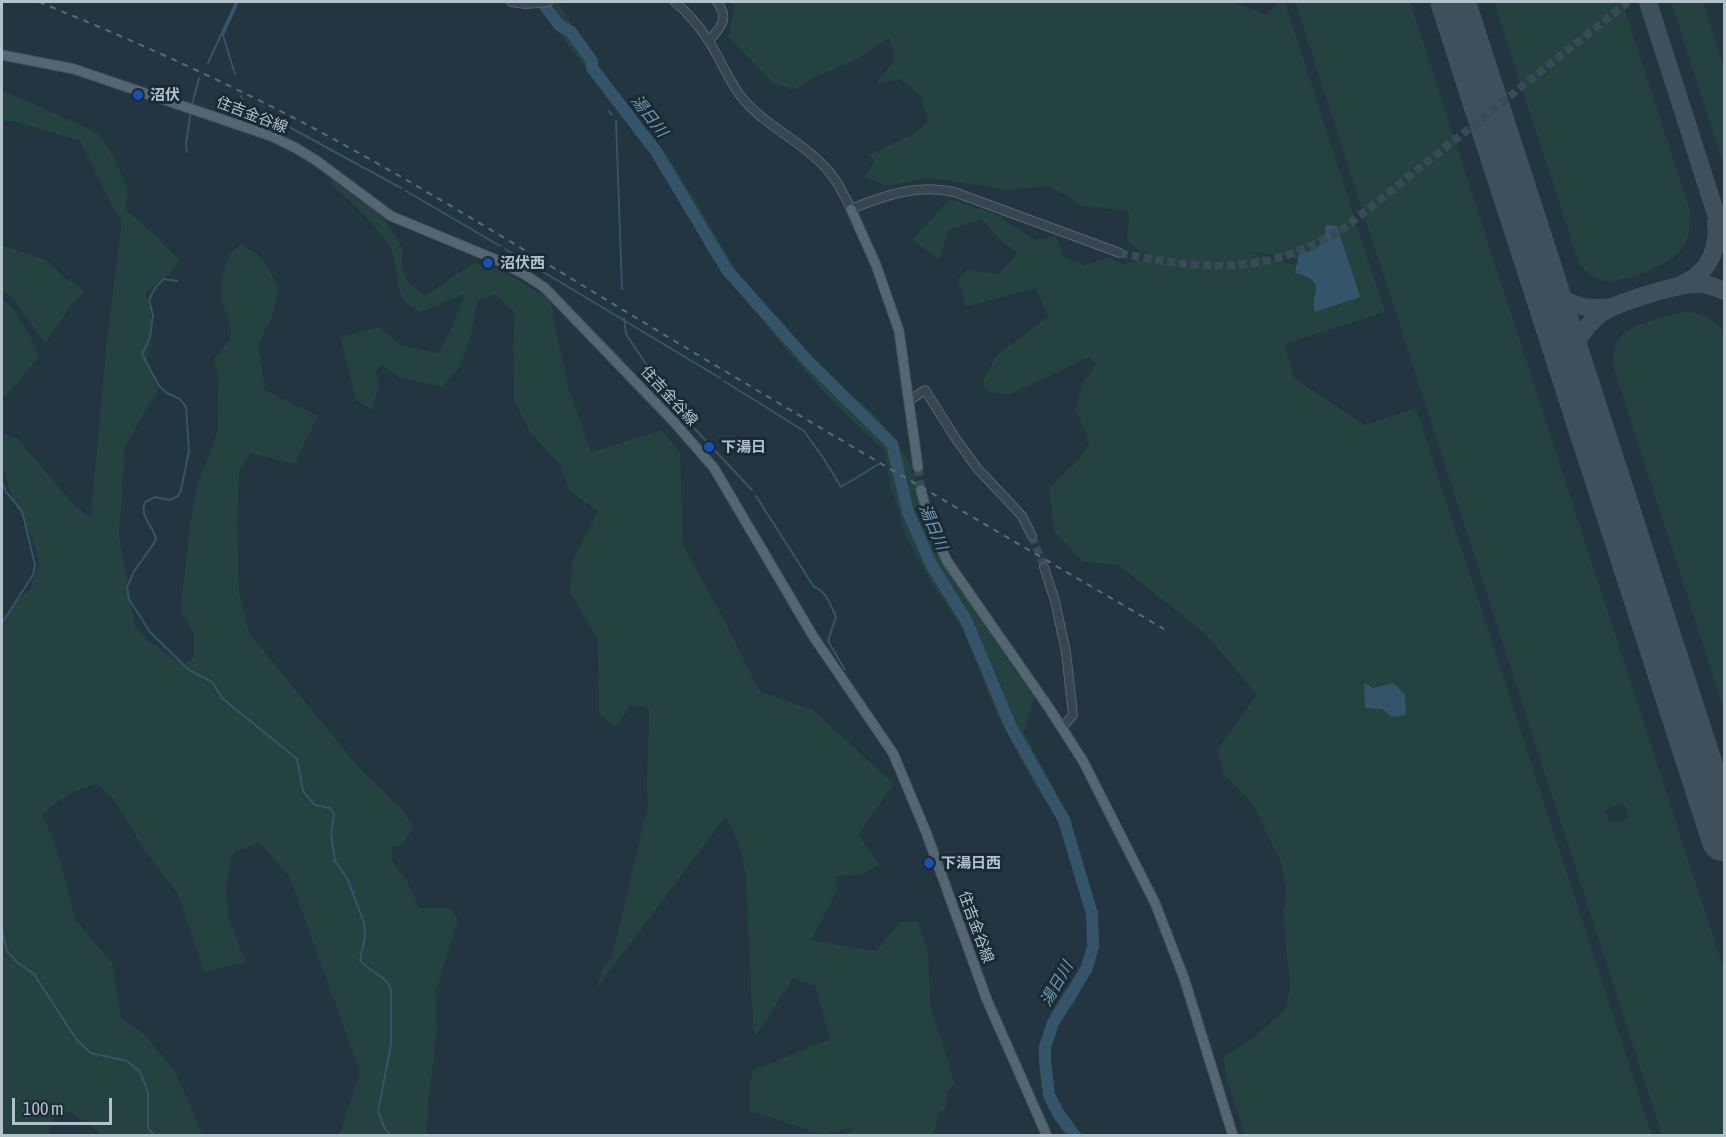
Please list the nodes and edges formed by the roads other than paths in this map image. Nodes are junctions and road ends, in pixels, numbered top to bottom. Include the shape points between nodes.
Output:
1 (511, 2) edge
2 (548, 2) edge
3 (675, 2) edge
4 (717, 2) edge
5 (709, 41) junction
6 (2, 55) edge
7 (851, 209) junction
8 (1120, 253) tunnel mouth
9 (910, 400) junction
10 (918, 467) tunnel mouth
11 (921, 490) tunnel mouth
12 (1032, 536) tunnel mouth
13 (1044, 567) tunnel mouth
14 (1062, 728) junction
15 (1047, 1136) edge
16 (1233, 1136) edge

1 - 2 street
3 - 5 street
4 - 5 street via 725,16
5 - 7 street via 741,97 821,162
6 - 15 main road, 住吉金谷線 via 74,69 271,136 317,161 391,216 524,274 570,312 714,468 813,636 893,753 987,1000
7 - 8 street via 910,189 939,189
7 - 9 main road via 892,307
9 - 10 main road
9 - 12 street via 925,390 977,468 1022,516
11 - 14 main road via 930,525 947,561
13 - 14 street via 1066,652 1073,715
14 - 16 main road via 1100,793 1155,903 1191,998

